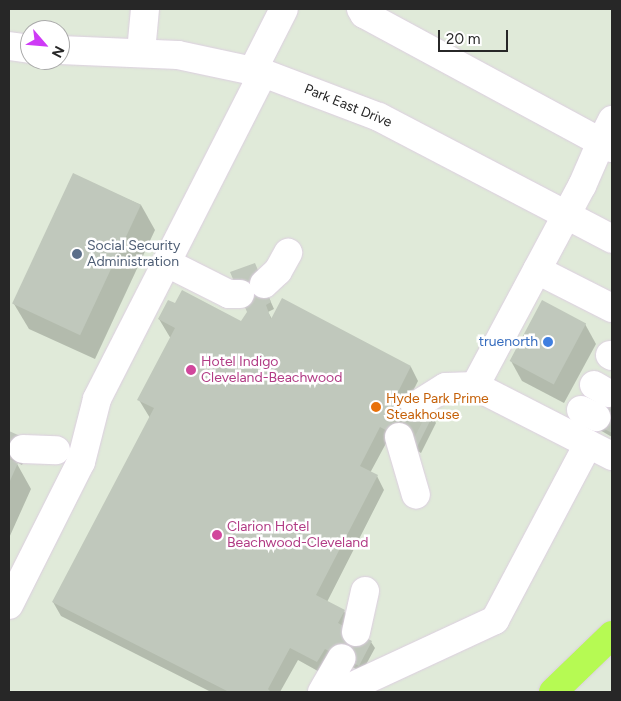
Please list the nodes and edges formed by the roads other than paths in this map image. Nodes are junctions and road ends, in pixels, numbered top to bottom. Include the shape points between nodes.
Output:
1 (145, 9) edge
2 (284, 9) edge
3 (361, 9) edge
4 (70, 50) edge
5 (141, 52) junction
6 (258, 71) junction
7 (608, 137) edge
8 (566, 215) junction
9 (612, 239) edge
10 (288, 253) dead end
11 (167, 263) junction
12 (537, 270) junction
13 (612, 308) edge
14 (475, 386) junction
15 (416, 406) tunnel mouth
16 (399, 438) tunnel mouth
17 (588, 444) junction
18 (23, 449) dead end
19 (56, 450) dead end
20 (612, 456) edge
21 (416, 495) dead end
22 (365, 591) dead end
23 (9, 605) edge
24 (356, 632) dead end
25 (612, 635) edge
26 (342, 658) dead end
27 (322, 692) edge
28 (340, 692) edge
29 (553, 692) edge

1 - 5 street
2 - 6 street
3 - 7 street via 364,14
4 - 5 street, Park East Drive
5 - 6 street, Park East Drive via 214,60
6 - 8 street, Park East Drive via 379,117
6 - 11 street
7 - 8 street
8 - 9 street, Park East Drive
8 - 12 street
10 - 11 street via 278,271 252,289 229,294
11 - 23 street via 97,399 81,462
12 - 13 street
12 - 14 street
14 - 15 street via 446,387
14 - 17 street
16 - 21 street
17 - 20 street
17 - 28 street via 496,620
18 - 19 street
22 - 24 street
25 - 29 highway
26 - 27 street

